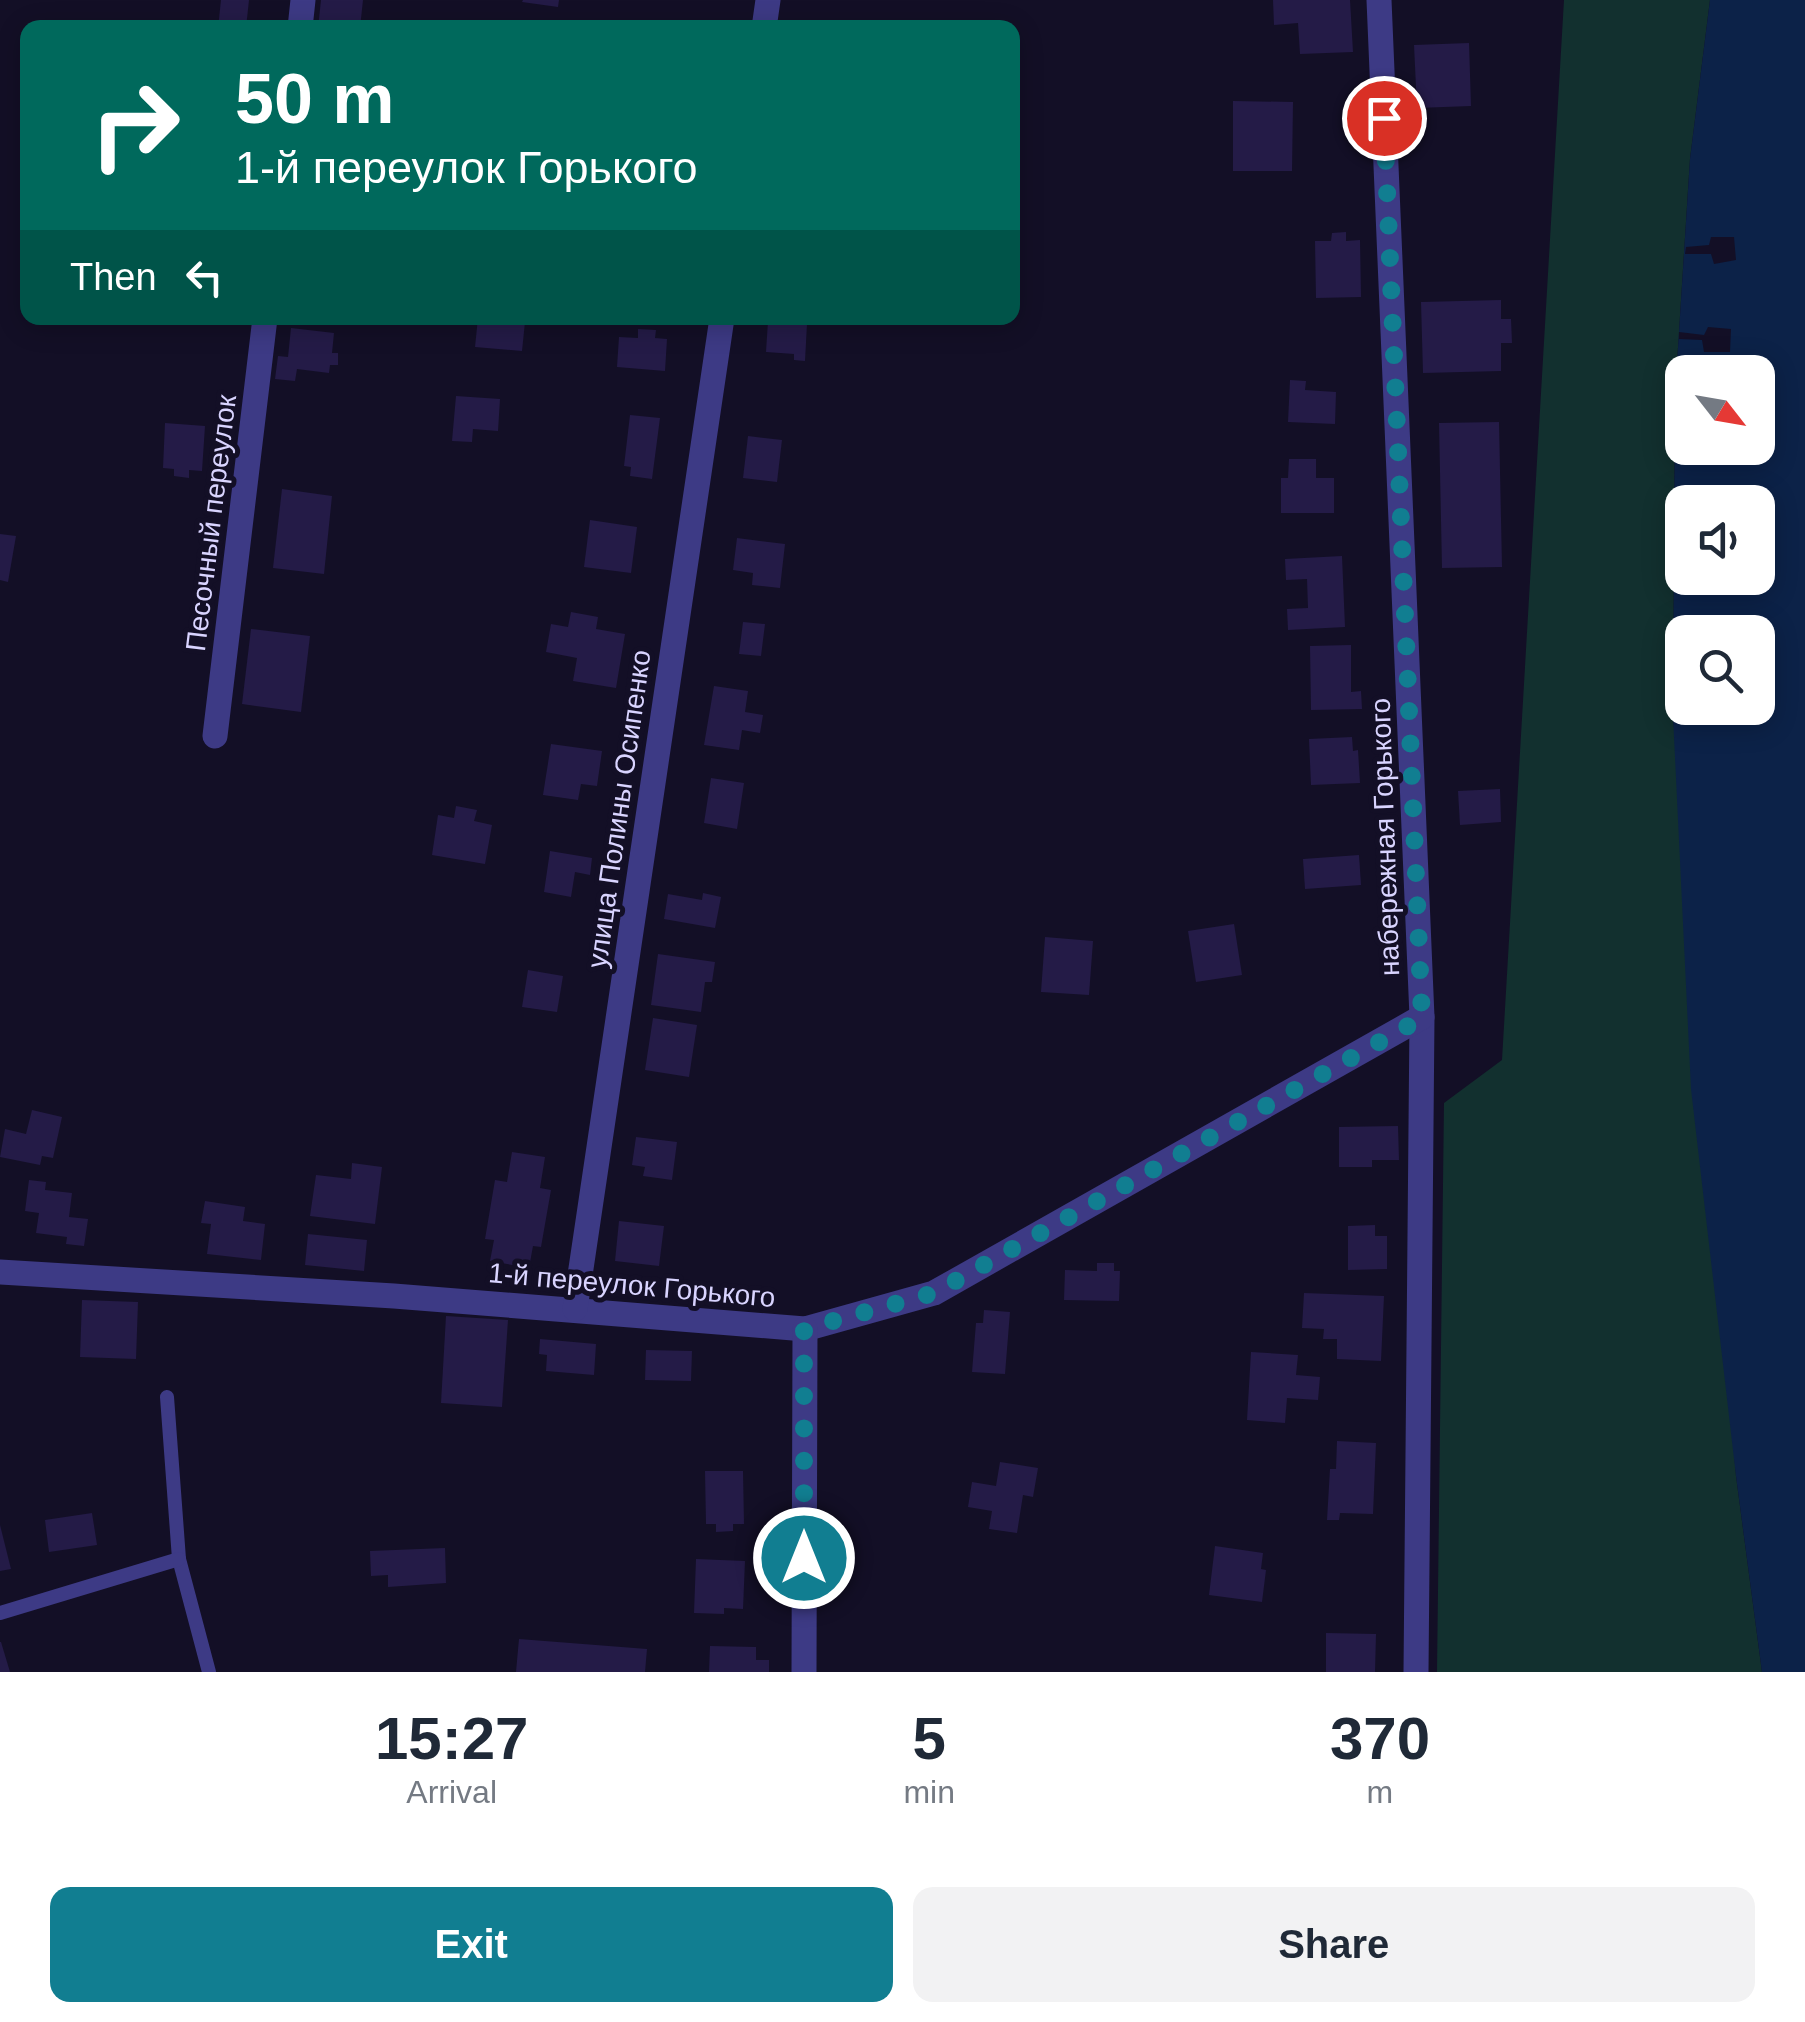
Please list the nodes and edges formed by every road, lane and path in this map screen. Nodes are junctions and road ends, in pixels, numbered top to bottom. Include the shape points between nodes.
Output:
1 (1380, 0) edge
2 (265, 325) edge
3 (721, 325) edge
4 (215, 736) dead end
5 (1422, 1018) junction
6 (0, 1272) edge
7 (575, 1309) junction
8 (804, 1329) junction
9 (166, 1397) dead end
10 (179, 1559) junction
11 (0, 1613) edge
12 (209, 1672) edge
13 (804, 1672) edge
14 (1416, 1672) edge

1 - 5 street, набережная Горького
2 - 4 street, Песочный переулок
3 - 7 street, улица Полины Осипенко
5 - 8 street, 1-й переулок Горького via 934,1293
5 - 14 street, набережная Горького
6 - 7 street, 1-й переулок Горького
7 - 8 street, 1-й переулок Горького
8 - 13 street
9 - 10 lane
10 - 11 lane
10 - 12 lane

